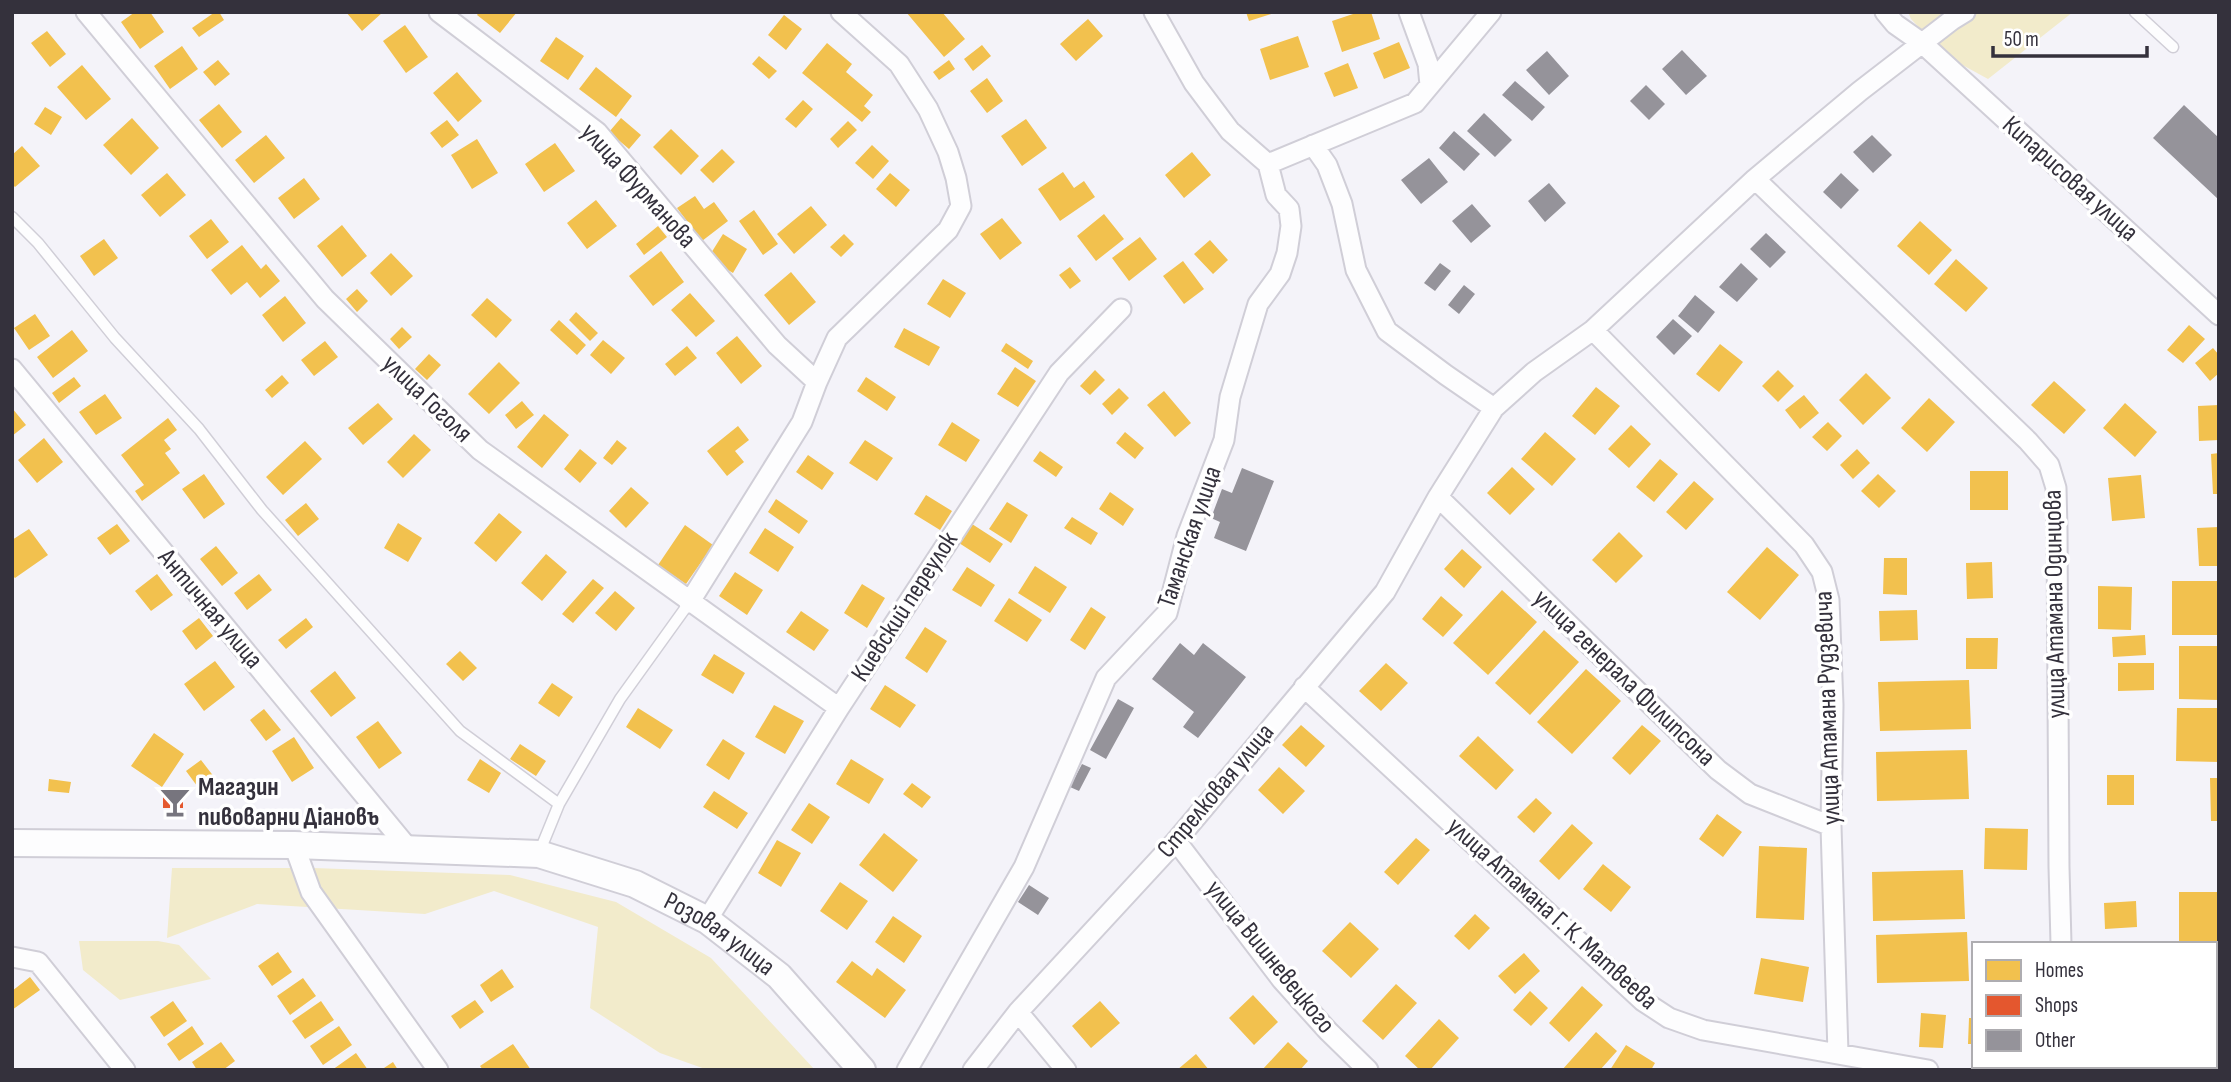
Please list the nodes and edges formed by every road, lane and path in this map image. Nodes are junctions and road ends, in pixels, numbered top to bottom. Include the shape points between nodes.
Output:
1 (86, 12) edge
2 (439, 12) edge
3 (841, 12) edge
4 (1154, 12) edge
5 (1409, 12) edge
6 (1491, 12) edge
7 (1885, 12) edge
8 (2135, 12) edge
9 (1956, 15) edge
10 (1922, 43) junction
11 (2173, 47) dead end
12 (1430, 85) junction
13 (1313, 145) junction
14 (1268, 164) junction
15 (1755, 179) junction
16 (12, 217) edge
17 (1121, 309) dead end
18 (2219, 315) edge
19 (1592, 330) junction
20 (12, 369) edge
21 (817, 382) junction
22 (1494, 408) junction
23 (1437, 497) junction
24 (690, 603) junction
25 (1304, 687) junction
26 (839, 708) junction
27 (559, 804) junction
28 (1831, 826) junction
29 (1176, 841) junction
30 (12, 844) edge
31 (294, 845) junction
32 (408, 848) junction
33 (539, 853) junction
34 (707, 920) junction
35 (2061, 942) edge
36 (12, 957) edge
37 (1018, 1012) junction
38 (1838, 1053) junction
39 (125, 1070) edge
40 (438, 1070) edge
41 (862, 1070) edge
42 (907, 1070) edge
43 (973, 1070) edge
44 (1066, 1070) edge
45 (1368, 1070) edge
46 (1928, 1070) edge

1 - 24 street, улица Гоголя via 334,309 480,450
2 - 21 street, улица Фурманова via 597,132 777,345
3 - 21 street via 899,64 928,109 948,152 961,206 948,230 837,338
4 - 14 street via 1194,83 1230,131
5 - 12 street
6 - 12 street
7 - 10 street, Кипарисовая улица
8 - 11 lane
9 - 10 street, Стрелковая улица
10 - 15 street, Стрелковая улица
10 - 18 street, Кипарисовая улица
12 - 13 street via 1415,103
13 - 14 street
13 - 22 street via 1327,165 1342,204 1356,270 1387,331
14 - 42 street, Таманская улица via 1276,195 1289,209 1287,253 1280,274 1258,304 1230,397 1224,440 1187,536 1167,613 1106,678 1024,866
15 - 19 street, Стрелковая улица
15 - 35 street, улица Атамана Одинцова via 2049,466 2056,488
16 - 27 lane via 199,429 262,510 460,731
17 - 26 street, Киевский переулок via 1059,373
19 - 22 street, Стрелковая улица
19 - 28 street, улица Атамана Рудзевича via 1804,545 1822,572 1831,643
20 - 32 street, Античная улица
21 - 24 street via 802,422
22 - 23 street, Стрелковая улица
23 - 25 street, Стрелковая улица via 1385,592
23 - 28 street, улица генерала Филипсона via 1718,770 1750,793
24 - 26 street, улица Гоголя
24 - 27 lane via 620,699
25 - 29 street, Стрелковая улица
25 - 38 street, улица Атамана Г. К. Матвеева via 1643,1001 1669,1018 1703,1030
26 - 34 street, Киевский переулок
27 - 33 lane
28 - 38 street, улица Атамана Рудзевича
29 - 37 street, Стрелковая улица
29 - 45 street, улица Вишневецкого via 1282,980
30 - 31 main road, Розовая улица
31 - 32 main road, Розовая улица
31 - 40 street via 311,892
32 - 33 main road, Розовая улица
33 - 34 main road, Розовая улица via 635,884
34 - 41 main road, Розовая улица via 779,976
36 - 39 street via 38,962
37 - 43 street, Стрелковая улица
37 - 44 street
38 - 46 street, улица Атамана Г. К. Матвеева

